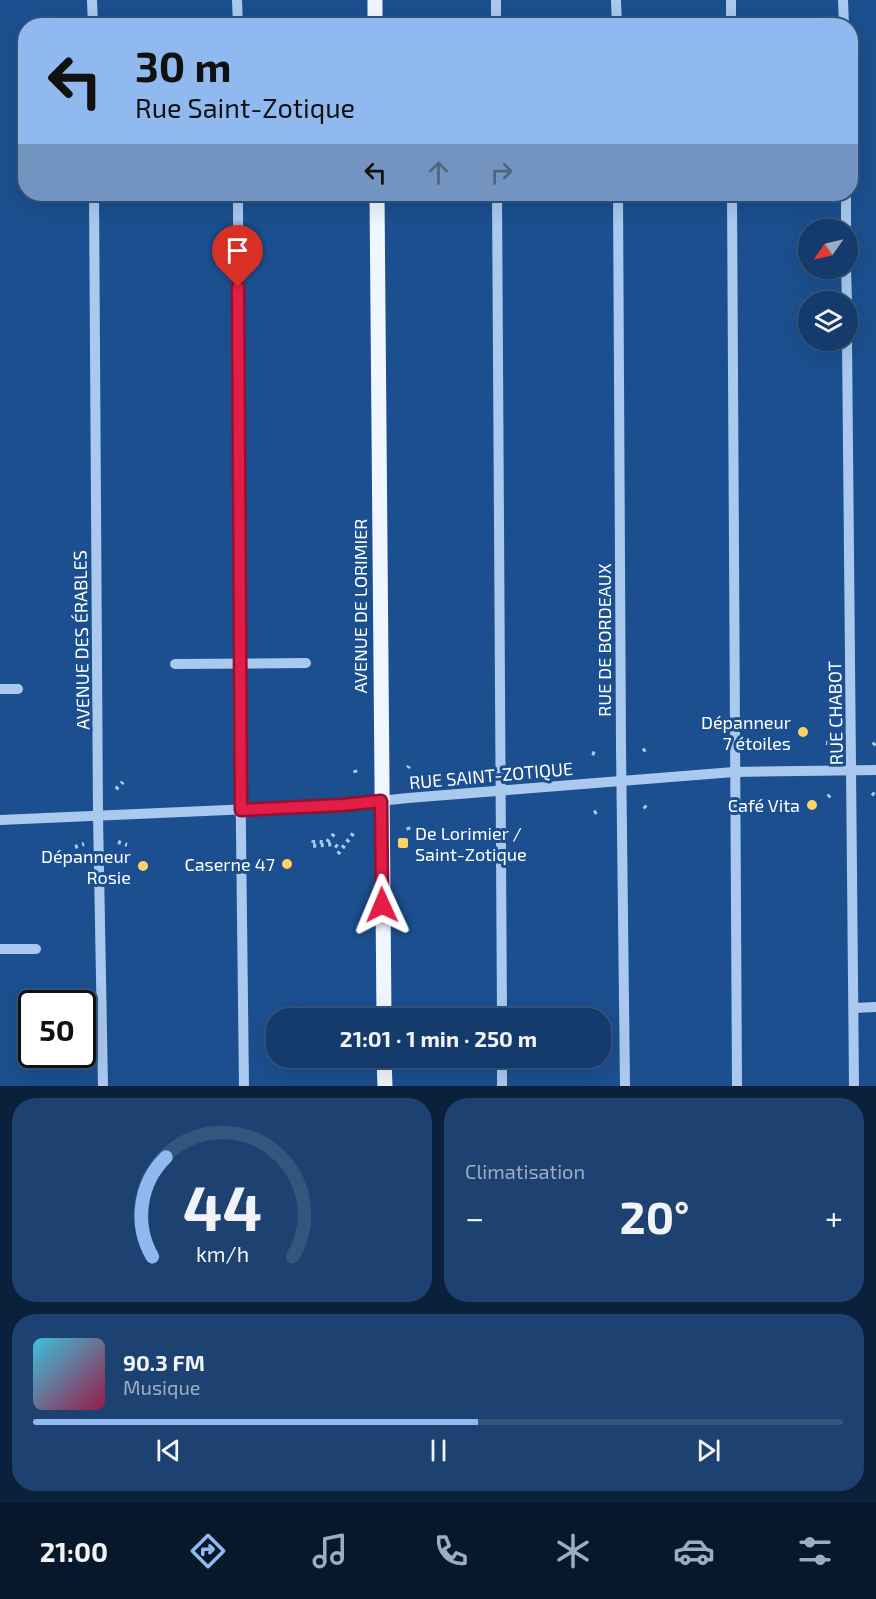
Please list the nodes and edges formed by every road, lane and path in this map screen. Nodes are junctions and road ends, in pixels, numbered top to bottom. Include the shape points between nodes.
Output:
1 (92, 0) edge
2 (237, 0) edge
3 (375, 0) edge
4 (496, 0) edge
5 (616, 0) edge
6 (731, 0) edge
7 (843, 0) edge
8 (93, 18) edge
9 (238, 18) edge
10 (375, 18) edge
11 (496, 18) edge
12 (617, 18) edge
13 (731, 18) edge
14 (844, 18) edge
15 (94, 201) edge
16 (238, 201) edge
17 (377, 201) edge
18 (497, 201) edge
19 (618, 201) edge
20 (732, 201) edge
21 (846, 201) edge
22 (846, 219) edge
23 (847, 351) edge
24 (239, 663) junction
25 (306, 663) dead end
26 (175, 664) dead end
27 (18, 688) dead end
28 (0, 689) edge
29 (826, 743) dead end
30 (834, 744) dead end
31 (592, 753) dead end
32 (598, 755) dead end
33 (852, 770) junction
34 (876, 770) edge
35 (734, 772) junction
36 (621, 780) junction
37 (123, 782) dead end
38 (116, 789) dead end
39 (500, 791) junction
40 (381, 801) junction
41 (241, 810) junction
42 (599, 810) dead end
43 (594, 813) dead end
44 (98, 815) junction
45 (0, 820) edge
46 (355, 831) dead end
47 (334, 834) dead end
48 (118, 842) dead end
49 (84, 844) dead end
50 (126, 845) dead end
51 (75, 847) dead end
52 (0, 949) edge
53 (36, 949) dead end
54 (876, 1007) edge
55 (384, 1008) edge
56 (502, 1008) edge
57 (854, 1008) junction
58 (384, 1068) edge
59 (502, 1068) edge
60 (103, 1086) edge
61 (244, 1086) edge
62 (385, 1086) edge
63 (502, 1086) edge
64 (625, 1086) edge
65 (737, 1086) edge
66 (854, 1086) edge

1 - 8 street
2 - 9 street
3 - 10 main road
4 - 11 street
5 - 12 street
6 - 13 street
7 - 14 street
15 - 44 street, AVENUE DES ÉRABLES
16 - 24 street
17 - 40 main road, AVENUE DE LORIMIER
18 - 39 street
19 - 36 street, RUE DE BORDEAUX
20 - 35 street
21 - 22 street
23 - 33 street, RUE CHABOT
24 - 25 street
24 - 26 street
24 - 41 street
27 - 28 street
29 - 30 path
31 - 32 path
33 - 34 street, RUE SAINT-ZOTIQUE
33 - 35 street, RUE SAINT-ZOTIQUE
33 - 57 street, RUE CHABOT
35 - 36 street, RUE SAINT-ZOTIQUE
35 - 65 street
36 - 39 street, RUE SAINT-ZOTIQUE
36 - 64 street, RUE DE BORDEAUX
37 - 38 path
39 - 40 street, RUE SAINT-ZOTIQUE
39 - 56 street
40 - 41 street, RUE SAINT-ZOTIQUE
40 - 55 main road, AVENUE DE LORIMIER
41 - 44 street, RUE SAINT-ZOTIQUE
41 - 61 street
42 - 43 path
44 - 45 street, RUE SAINT-ZOTIQUE
44 - 60 street, AVENUE DES ÉRABLES
46 - 47 path via 340,852 334,844 312,846 313,842 327,842
48 - 50 path
49 - 51 path
52 - 53 street
54 - 57 street
57 - 66 street, RUE CHABOT
58 - 62 main road
59 - 63 street

